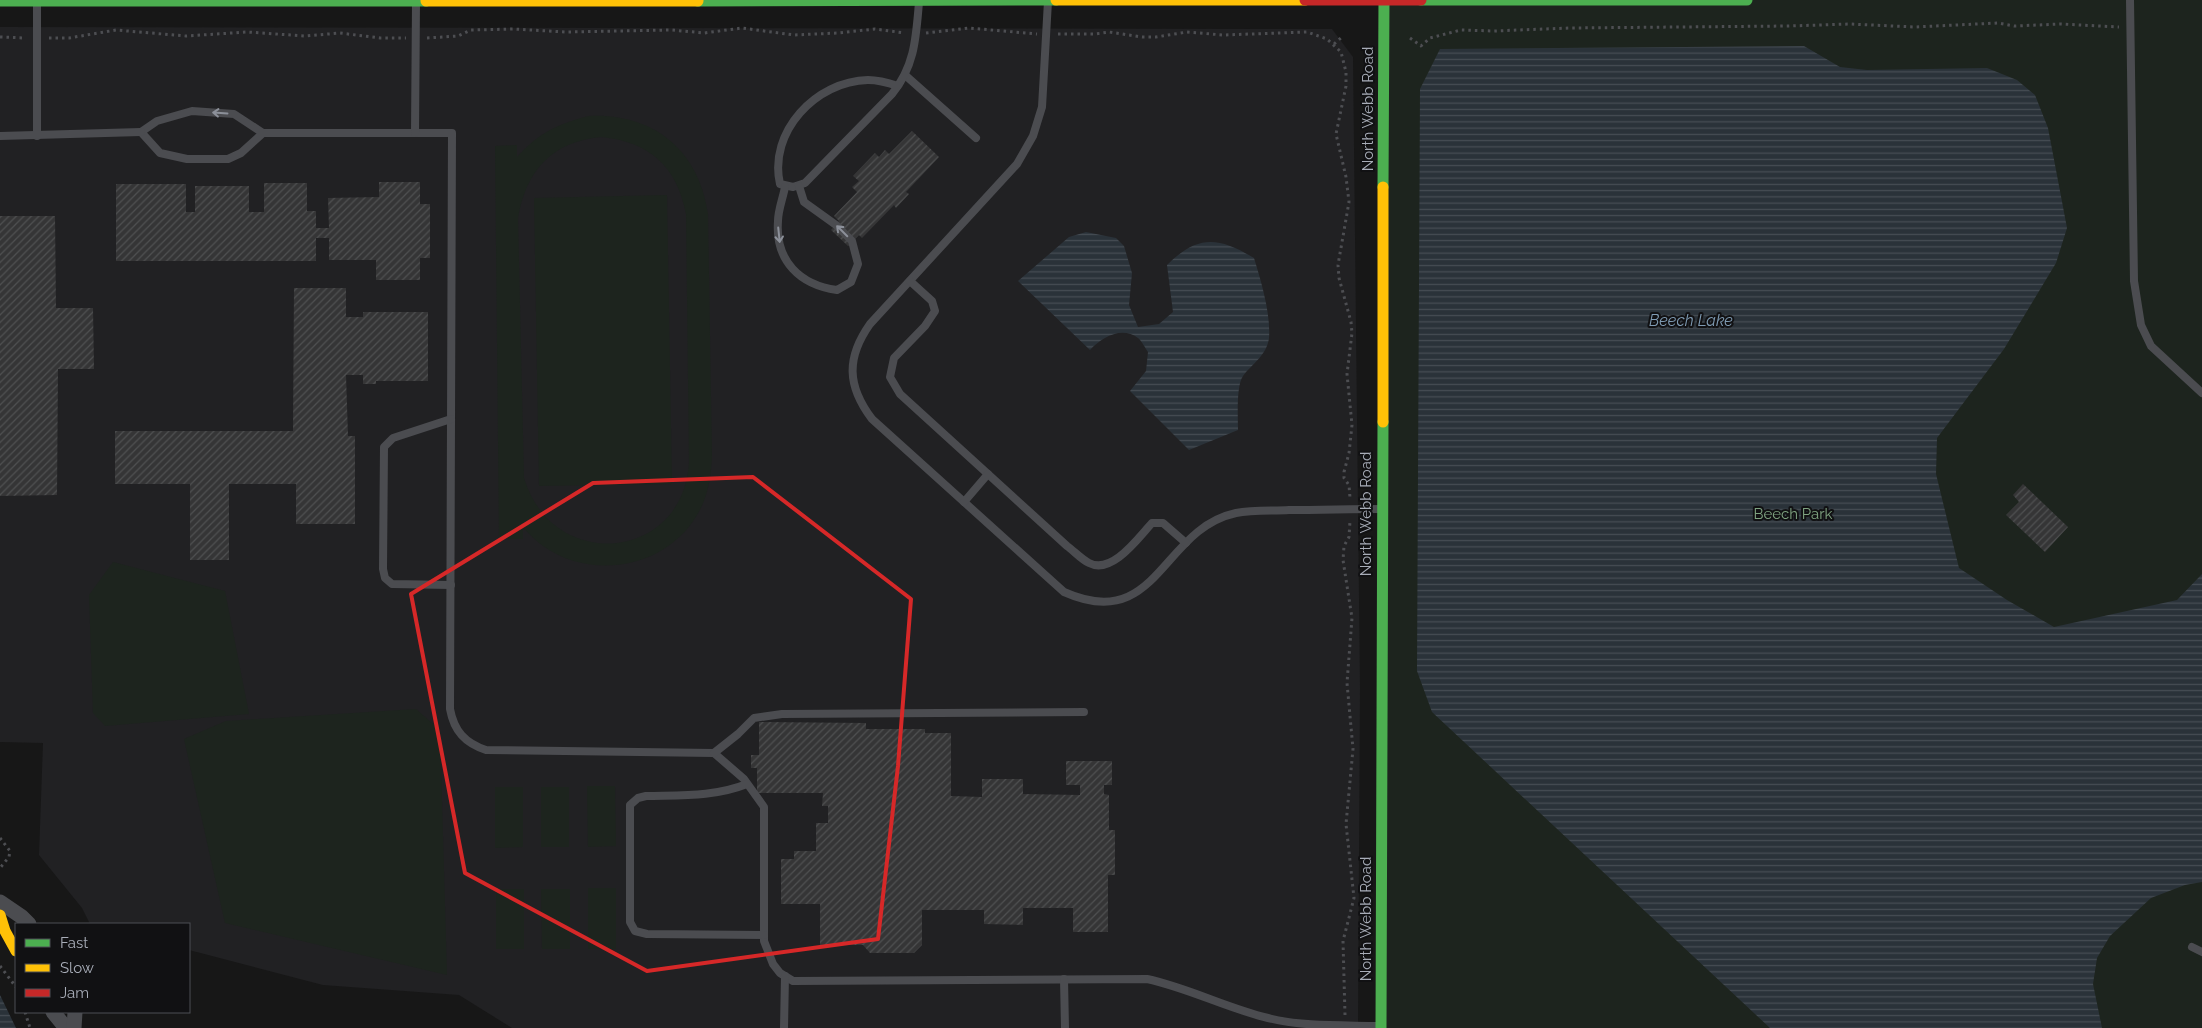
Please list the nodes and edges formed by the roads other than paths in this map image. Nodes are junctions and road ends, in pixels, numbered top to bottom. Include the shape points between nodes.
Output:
1 (378, 0) edge
2 (746, 0) edge
3 (919, 0) edge
4 (1048, 0) edge
5 (1384, 0) edge
6 (1747, 0) edge
7 (2130, 0) edge
8 (0, 1) edge
9 (37, 1) junction
10 (247, 1) edge
11 (416, 1) edge
12 (905, 76) junction
13 (898, 86) junction
14 (141, 132) junction
15 (263, 133) junction
16 (415, 133) junction
17 (0, 136) edge
18 (37, 136) junction
19 (976, 138) dead end
20 (799, 186) junction
21 (785, 187) junction
22 (910, 280) junction
23 (2202, 393) edge
24 (451, 419) junction
25 (988, 474) junction
26 (964, 502) junction
27 (1381, 508) junction
28 (1186, 543) junction
29 (451, 585) junction
30 (1084, 712) dead end
31 (714, 753) junction
32 (747, 784) junction
33 (0, 902) edge
34 (0, 915) edge
35 (28, 923) edge
36 (764, 935) junction
37 (2192, 947) dead end
38 (15, 949) edge
39 (2202, 952) edge
40 (785, 976) junction
41 (1064, 979) junction
42 (54, 1013) edge
43 (75, 1013) edge
44 (1381, 1027) edge
45 (66, 1028) edge
46 (74, 1028) edge
47 (784, 1028) edge
48 (1065, 1028) edge

1 - 10 main road
1 - 11 main road
2 - 3 main road
2 - 11 main road
3 - 4 main road
3 - 12 lane via 915,47
4 - 5 main road
4 - 22 lane via 1042,106 1033,136 1017,164
5 - 6 main road
5 - 27 main road, North Webb Road
7 - 23 lane via 2134,281 2140,325 2150,346
8 - 9 main road
9 - 10 main road
9 - 18 lane
11 - 16 lane
12 - 13 lane
12 - 19 lane
13 - 20 lane
13 - 21 lane via 876,80 858,81 836,87 808,105 781,143 779,180
15 -> 14 lane via 234,114 192,111 157,120
14 - 15 lane via 160,153 187,160 228,159 241,153
14 - 18 lane
15 - 16 lane
16 - 24 lane via 452,133
17 - 18 lane
20 - 21 lane
21 -> 20 lane via 778,221 780,247 786,263 821,288 837,290 851,282 858,264 852,241 804,202
22 - 25 lane via 932,301 935,311 894,358 890,377 900,394
22 - 26 lane via 870,324 860,340 854,356 852,380 862,406 872,419
24 - 29 lane
24 - 29 lane via 394,438 384,447 383,560 385,578 392,584
25 - 26 lane
25 - 28 lane via 1090,564 1105,565 1122,556 1152,523 1163,523
26 - 28 lane via 1064,592 1096,602 1127,599 1159,573
27 - 28 lane via 1236,513 1210,523
27 - 44 main road, North Webb Road
29 - 31 lane via 452,724 474,746 486,750
30 - 31 lane via 782,714 754,718
31 - 32 lane
32 - 36 lane via 764,808
32 - 36 lane via 708,795 646,796 630,805 630,922 635,931 646,934
33 - 35 street
34 - 38 main road
36 - 40 lane via 768,955
37 - 39 lane
40 - 41 lane via 793,981
40 - 47 lane
41 - 44 lane via 1147,979 1269,1018
41 - 48 lane
42 - 45 street
43 - 46 street

